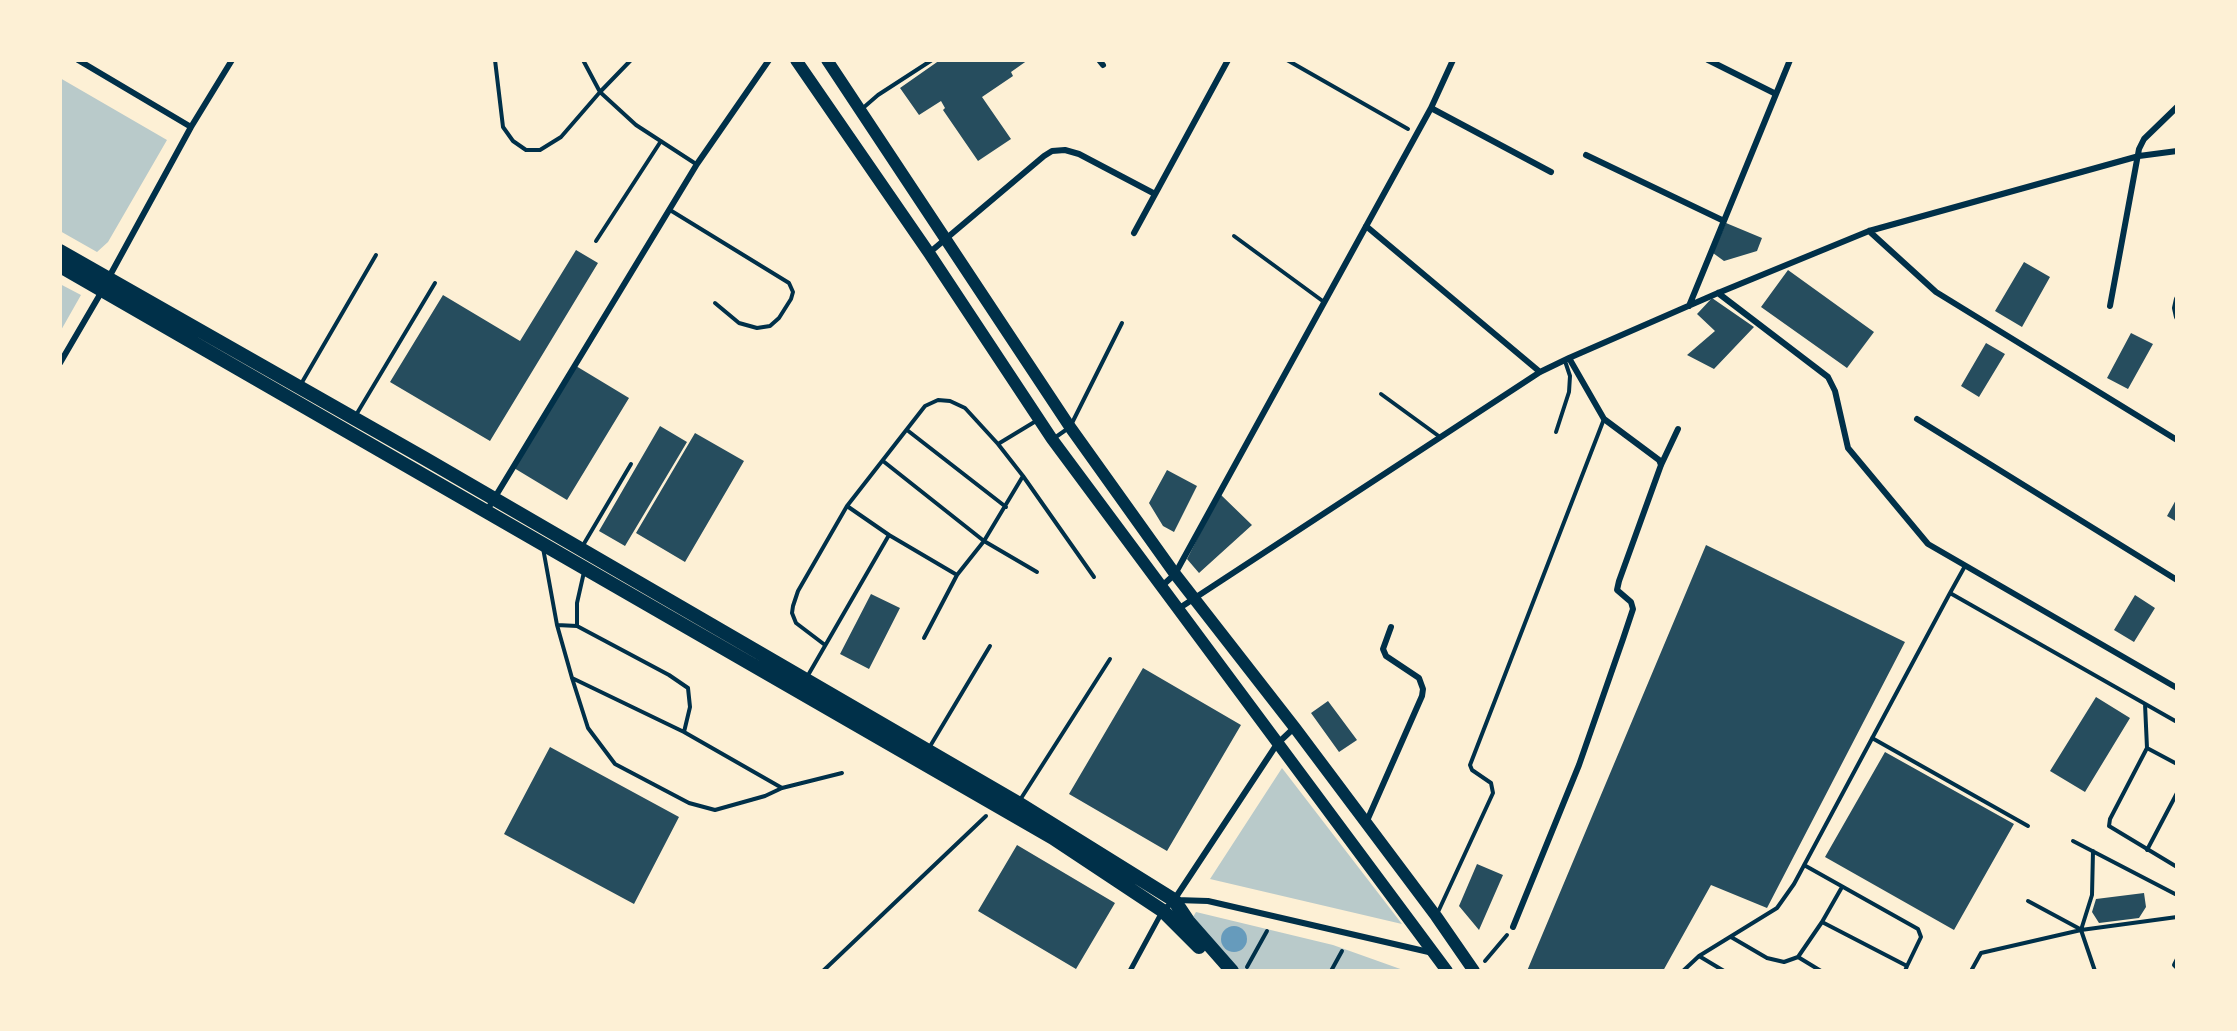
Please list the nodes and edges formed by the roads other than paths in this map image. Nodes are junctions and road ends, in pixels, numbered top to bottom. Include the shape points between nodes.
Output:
1 (78, 60) edge
2 (232, 60) edge
3 (495, 60) edge
4 (583, 60) edge
5 (631, 60) edge
6 (769, 60) edge
7 (796, 60) edge
8 (827, 60) edge
9 (932, 60) edge
10 (1228, 60) edge
11 (1453, 60) edge
12 (1708, 60) edge
13 (1790, 60) edge
14 (600, 92) junction
15 (1776, 94) junction
16 (2177, 107) edge
17 (1431, 108) junction
18 (860, 110) junction
19 (191, 127) junction
20 (661, 141) junction
21 (2177, 151) edge
22 (1586, 155) dead end
23 (2139, 156) junction
24 (697, 164) junction
25 (1551, 172) dead end
26 (1155, 194) junction
27 (669, 209) junction
28 (1724, 221) junction
29 (1366, 226) junction
30 (1869, 231) junction
31 (1134, 233) dead end
32 (1234, 236) dead end
33 (946, 240) junction
34 (597, 241) dead end
35 (60, 251) edge
36 (929, 253) junction
37 (375, 255) dead end
38 (60, 266) edge
39 (435, 283) dead end
40 (105, 285) junction
41 (1718, 293) junction
42 (2177, 300) edge
43 (1324, 302) junction
44 (715, 303) dead end
45 (1689, 306) junction
46 (2109, 306) dead end
47 (2177, 317) edge
48 (1122, 323) dead end
49 (1567, 359) junction
50 (60, 363) edge
51 (1540, 372) junction
52 (299, 387) junction
53 (1381, 394) dead end
54 (354, 418) junction
55 (1604, 419) junction
56 (1917, 419) dead end
57 (1038, 420) junction
58 (1070, 427) junction
59 (1678, 429) dead end
60 (907, 430) junction
61 (1556, 432) dead end
62 (1441, 438) junction
63 (1052, 439) junction
64 (2177, 440) edge
65 (998, 444) junction
66 (883, 461) junction
67 (632, 464) dead end
68 (1661, 465) junction
69 (1023, 476) junction
70 (493, 499) junction
71 (848, 506) junction
72 (1006, 507) junction
73 (486, 512) junction
74 (890, 535) junction
75 (984, 541) junction
76 (542, 544) junction
77 (581, 550) junction
78 (1965, 566) junction
79 (584, 569) junction
80 (1037, 572) dead end
81 (1174, 574) junction
82 (957, 575) junction
83 (1094, 577) dead end
84 (2177, 580) edge
85 (1162, 587) junction
86 (1950, 593) junction
87 (1195, 599) junction
88 (1178, 609) junction
89 (557, 625) junction
90 (577, 626) junction
91 (1391, 627) dead end
92 (924, 638) dead end
93 (825, 645) junction
94 (990, 646) dead end
95 (1110, 659) dead end
96 (572, 678) junction
97 (805, 680) junction
98 (2177, 688) edge
99 (2145, 704) junction
100 (2177, 722) edge
101 (1295, 728) junction
102 (684, 732) junction
103 (1872, 738) junction
104 (1277, 744) junction
105 (2147, 748) junction
106 (927, 751) junction
107 (2177, 764) edge
108 (842, 773) dead end
109 (782, 788) junction
110 (2177, 793) edge
111 (1018, 803) junction
112 (1366, 823) junction
113 (2028, 826) dead end
114 (2147, 849) junction
115 (1804, 866) junction
116 (2177, 867) edge
117 (1842, 887) junction
118 (1174, 900) junction
119 (1163, 911) junction
120 (1436, 916) junction
121 (1822, 922) junction
122 (1513, 927) road end
123 (1731, 937) junction
124 (1434, 953) junction
125 (1699, 956) junction
126 (1798, 957) junction
127 (1478, 967) edge
128 (1906, 968) edge
129 (1130, 971) edge
130 (1221, 971) edge
131 (1232, 971) edge
132 (1447, 971) edge
133 (1683, 971) edge
134 (1724, 971) edge
135 (1821, 971) edge

1 - 19 street
2 - 19 street
3 - 14 lane via 503,127 525,150 540,150 561,137
4 - 14 lane
5 - 14 lane
6 - 24 street
7 - 36 main road
8 - 18 main road
9 - 18 lane
10 - 26 street
11 - 17 street
12 - 15 street
13 - 15 street
14 - 20 lane via 636,125
15 - 28 street
16 - 23 street via 2144,139
17 - 25 street
17 - 29 street
18 - 33 main road
19 - 40 street
20 - 24 lane
20 - 34 lane
21 - 23 street
22 - 28 street
23 - 30 street
23 - 46 street
24 - 27 street
26 - 31 street
26 - 33 street via 1079,154 1052,151
27 - 44 lane via 789,283 793,292 779,318 770,326 757,328 739,323
27 - 70 street
28 - 45 street
29 - 43 street
29 - 51 street
30 - 41 street
30 - 64 street via 1936,292
32 - 43 lane
33 - 36 street
33 - 58 main road
35 - 40 main road
36 - 57 main road
37 - 52 lane
38 - 40 main road
39 - 54 lane
40 - 50 street
40 - 52 main road
40 - 73 main road
41 - 45 street
41 - 78 street via 1828,377 1851,453 1922,538
42 - 47 street
43 - 81 street
45 - 49 street
48 - 58 lane
49 - 51 street
49 - 55 street
49 - 61 lane via 1569,392
51 - 62 street
52 - 54 main road
53 - 62 lane
54 - 70 main road
55 - 68 street
55 - 120 lane via 1472,759 1472,770 1491,783 1492,793
56 - 84 street
57 - 63 main road
57 - 65 lane
58 - 63 lane
58 - 81 main road
59 - 68 street
60 - 65 lane via 925,405 950,401 965,408
60 - 66 lane
60 - 72 lane
62 - 87 street
63 - 85 main road
65 - 69 lane
66 - 71 lane
66 - 75 lane
67 - 77 lane
68 - 122 street via 1617,590 1632,602 1630,619 1579,765
69 - 72 lane
69 - 83 lane
70 - 73 street
70 - 77 main road
71 - 74 lane
71 - 93 lane via 793,606 796,622
72 - 75 lane
73 - 76 main road
74 - 82 lane
74 - 93 lane
75 - 80 lane
75 - 82 lane
76 - 79 main road
76 - 89 lane
77 - 97 main road
78 - 86 lane
78 - 98 street
79 - 90 lane
79 - 119 main road via 1053,838
81 - 85 street
81 - 87 main road
82 - 92 lane
85 - 88 main road
86 - 99 lane
86 - 103 lane
87 - 88 street
87 - 101 main road
88 - 104 main road
89 - 90 lane
89 - 96 lane
90 - 102 lane via 688,688 690,707
91 - 112 street via 1383,649 1386,656 1419,678 1423,689
93 - 97 lane
94 - 106 lane
95 - 111 lane
96 - 102 lane
96 - 109 lane via 588,728 615,764 689,803 715,810
97 - 106 main road
99 - 100 lane
99 - 105 lane
101 - 104 street
101 - 112 main road
102 - 109 lane
103 - 113 lane
103 - 115 lane
104 - 118 street
104 - 124 main road
105 - 107 lane
105 - 114 lane via 2109,826
106 - 111 main road
108 - 109 lane
110 - 114 lane
111 - 118 main road
112 - 120 main road
114 - 116 lane
115 - 117 lane
115 - 123 lane via 1777,908
117 - 121 lane
117 - 128 lane via 1918,929 1921,937
118 - 119 street
118 - 124 street via 1208,901
118 - 131 main road
119 - 129 street
119 - 130 main road
120 - 127 main road
121 - 126 lane
121 - 128 lane
123 - 125 lane
123 - 126 lane via 1767,957 1784,962
124 - 132 main road
125 - 133 lane
125 - 134 lane
126 - 135 lane

